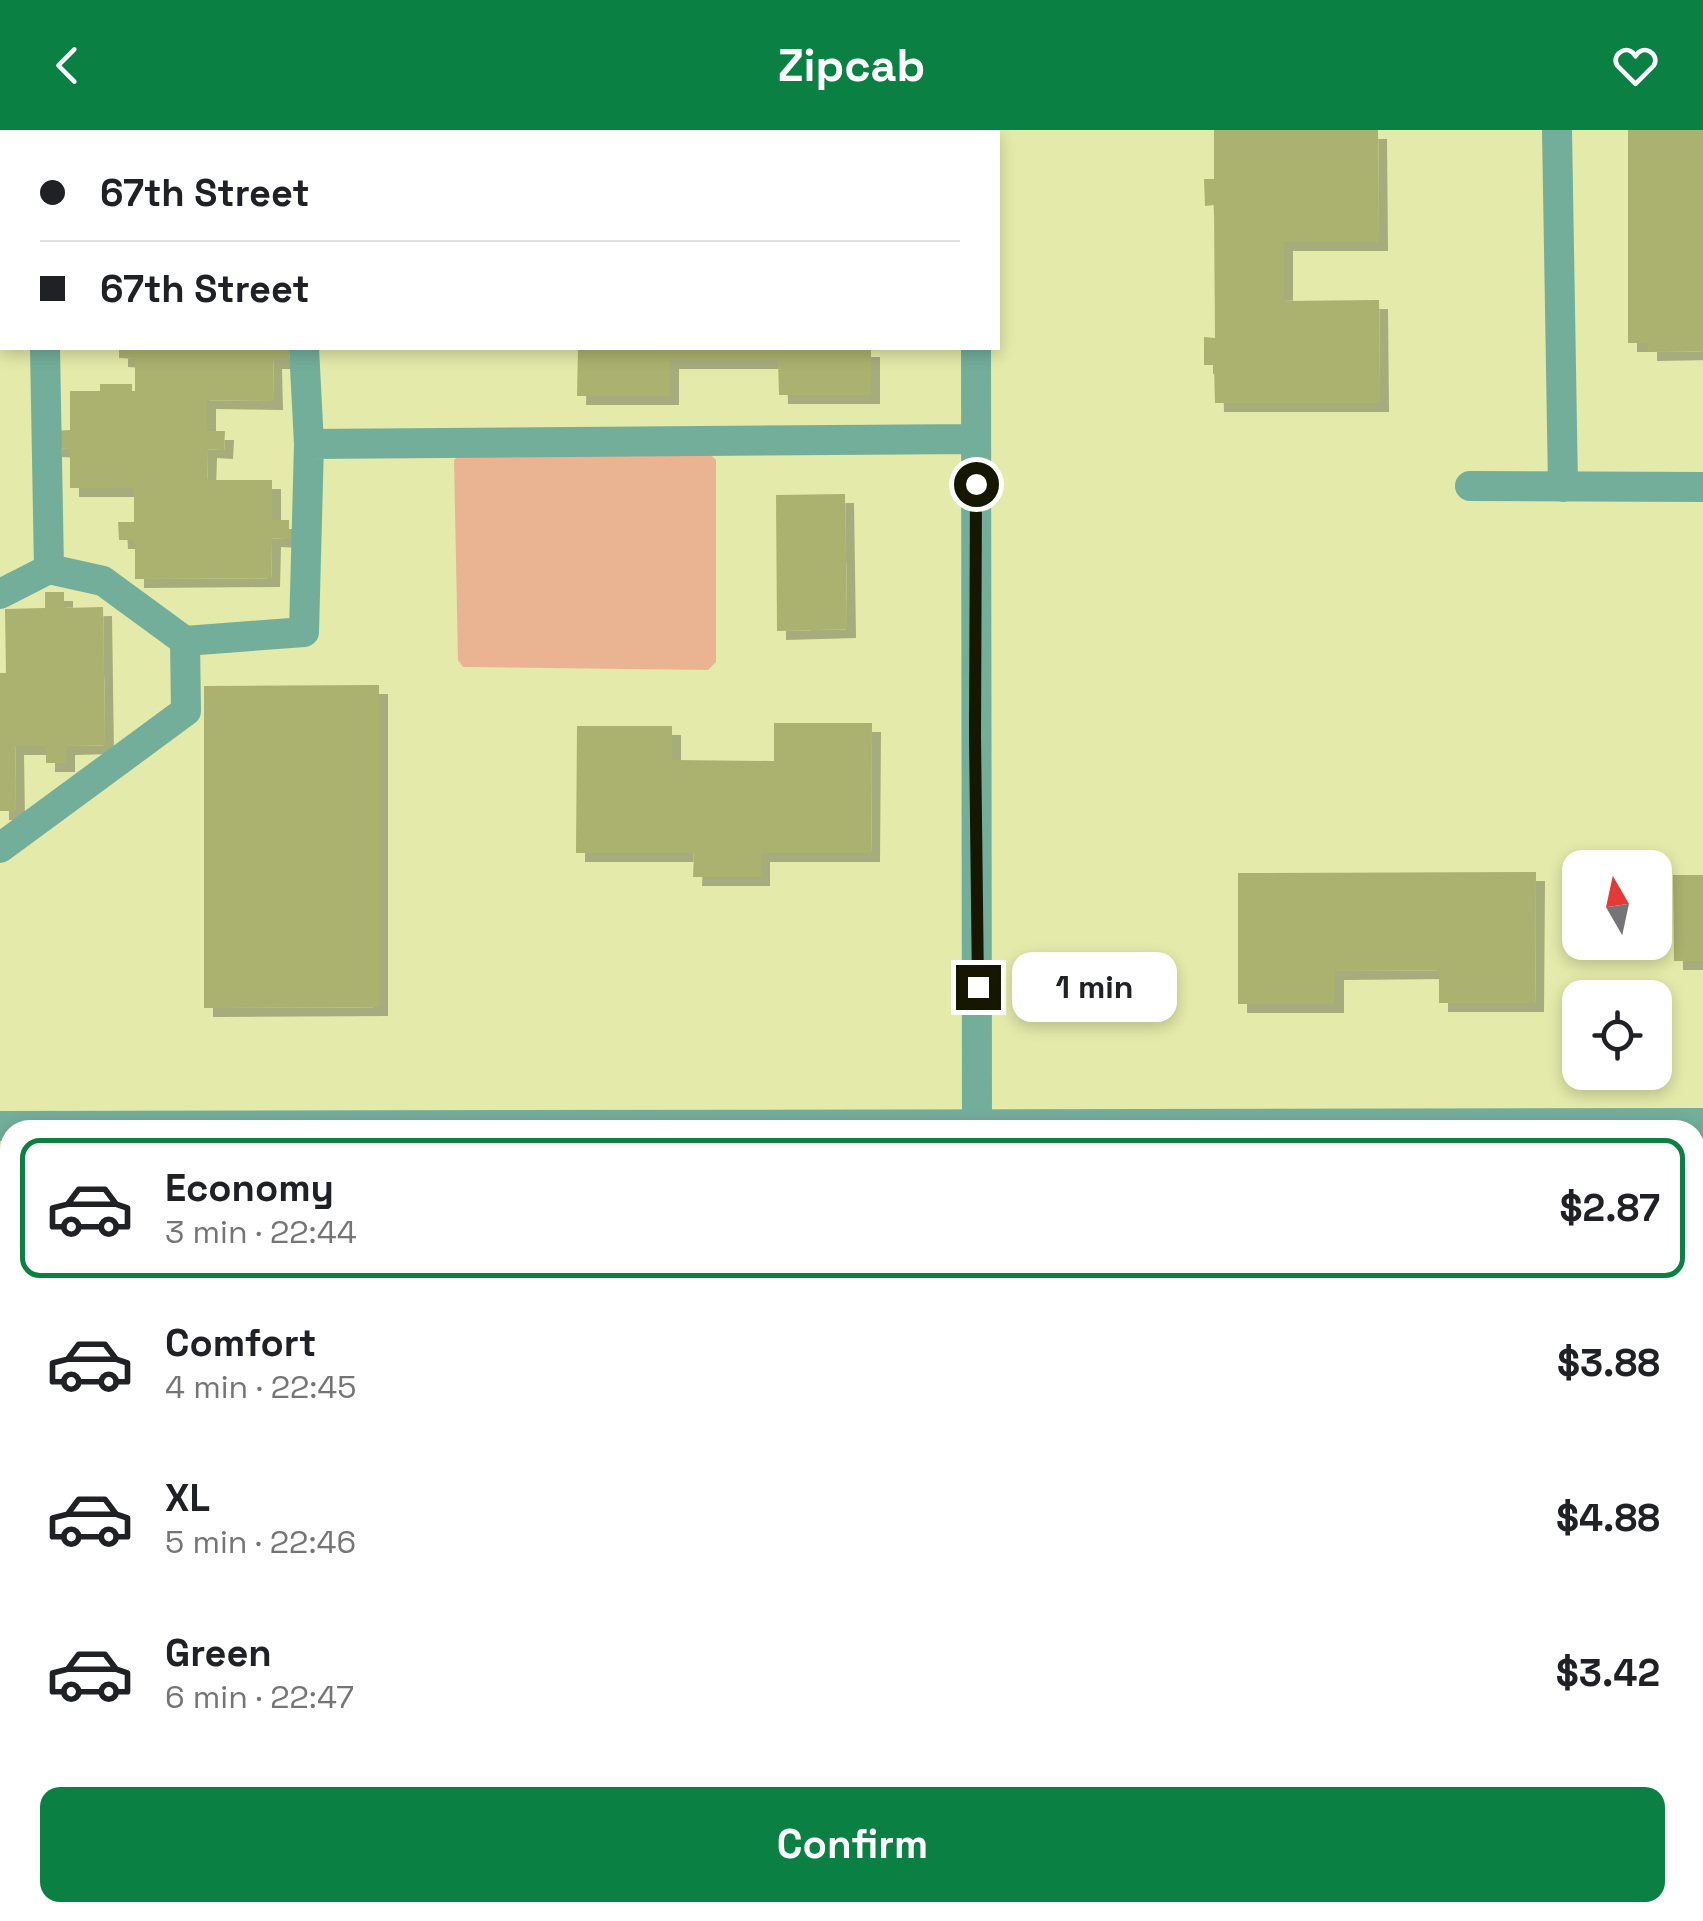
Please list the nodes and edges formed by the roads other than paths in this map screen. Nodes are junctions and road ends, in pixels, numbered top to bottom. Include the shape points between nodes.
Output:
1 (1557, 130) edge
2 (45, 350) edge
3 (304, 350) edge
4 (976, 350) edge
5 (976, 439) junction
6 (309, 444) junction
7 (1470, 486) dead end
8 (1563, 487) junction
9 (1703, 488) edge
10 (49, 569) junction
11 (0, 594) edge
12 (185, 641) junction
13 (0, 848) edge
14 (977, 1120) edge

1 - 8 street
2 - 10 street
3 - 6 street
4 - 5 street
5 - 6 street
5 - 14 street
6 - 12 street via 304,632
7 - 8 street
8 - 9 street
10 - 11 street
10 - 12 street via 102,581
12 - 13 street via 186,711

